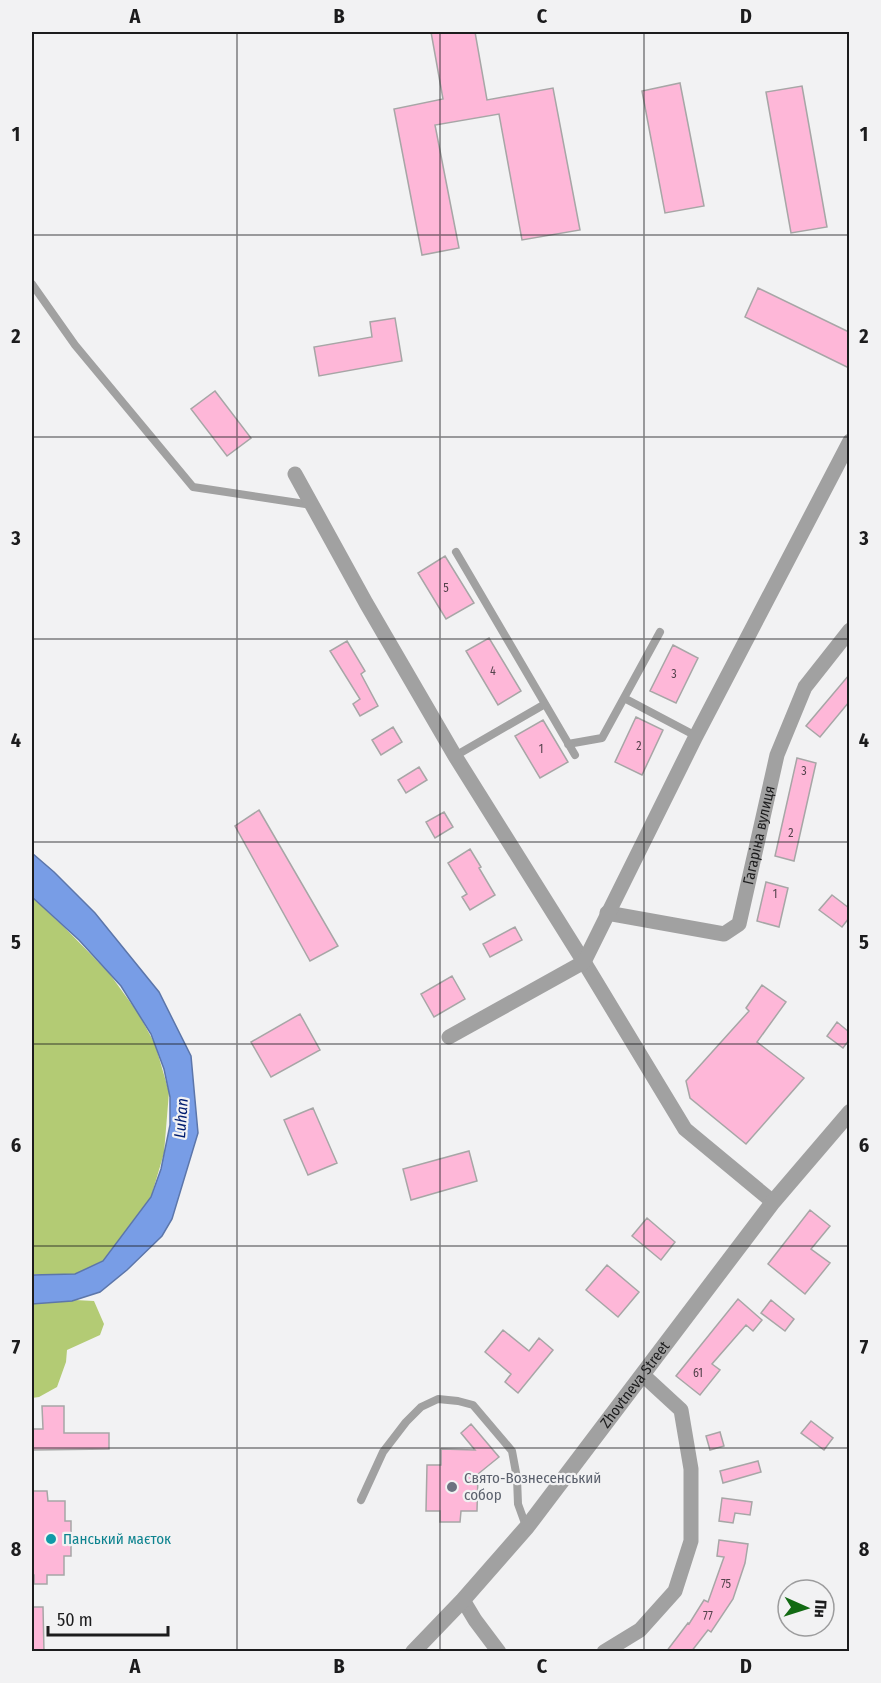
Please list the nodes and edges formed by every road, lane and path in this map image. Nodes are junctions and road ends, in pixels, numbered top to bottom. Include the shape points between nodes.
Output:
1 (32, 284) edge
2 (849, 441) edge
3 (295, 474) dead end
4 (313, 506) junction
5 (456, 552) dead end
6 (849, 630) edge
7 (660, 632) dead end
8 (624, 698) junction
9 (545, 704) junction
10 (696, 736) junction
11 (568, 744) junction
12 (575, 755) dead end
13 (455, 756) junction
14 (607, 913) junction
15 (584, 962) junction
16 (449, 1037) dead end
17 (849, 1112) edge
18 (773, 1203) junction
19 (643, 1375) junction
20 (361, 1500) dead end
21 (527, 1527) junction
22 (463, 1600) junction
23 (412, 1652) edge
24 (499, 1652) edge
25 (604, 1652) edge

1 - 4 lane via 75,345 193,487
2 - 10 street
3 - 4 street
4 - 13 street
5 - 9 lane
6 - 14 street, Гагаріна вулиця via 805,687 777,755 739,924 723,934
7 - 8 lane
8 - 10 lane
8 - 11 lane via 602,738
9 - 11 lane
9 - 13 lane
10 - 14 street
11 - 12 lane
13 - 15 street
14 - 15 street
15 - 16 street
15 - 18 street via 685,1129
17 - 18 street, Zhovtneva Street
18 - 19 street, Zhovtneva Street
19 - 21 street, Zhovtneva Street
19 - 25 street via 681,1410 691,1469 692,1541 675,1591 640,1630
20 - 21 lane via 383,1452 406,1422 421,1407 438,1399 458,1401 473,1405 512,1451 518,1504
21 - 22 street, Zhovtneva Street
22 - 23 street, Zhovtneva Street
22 - 24 street

